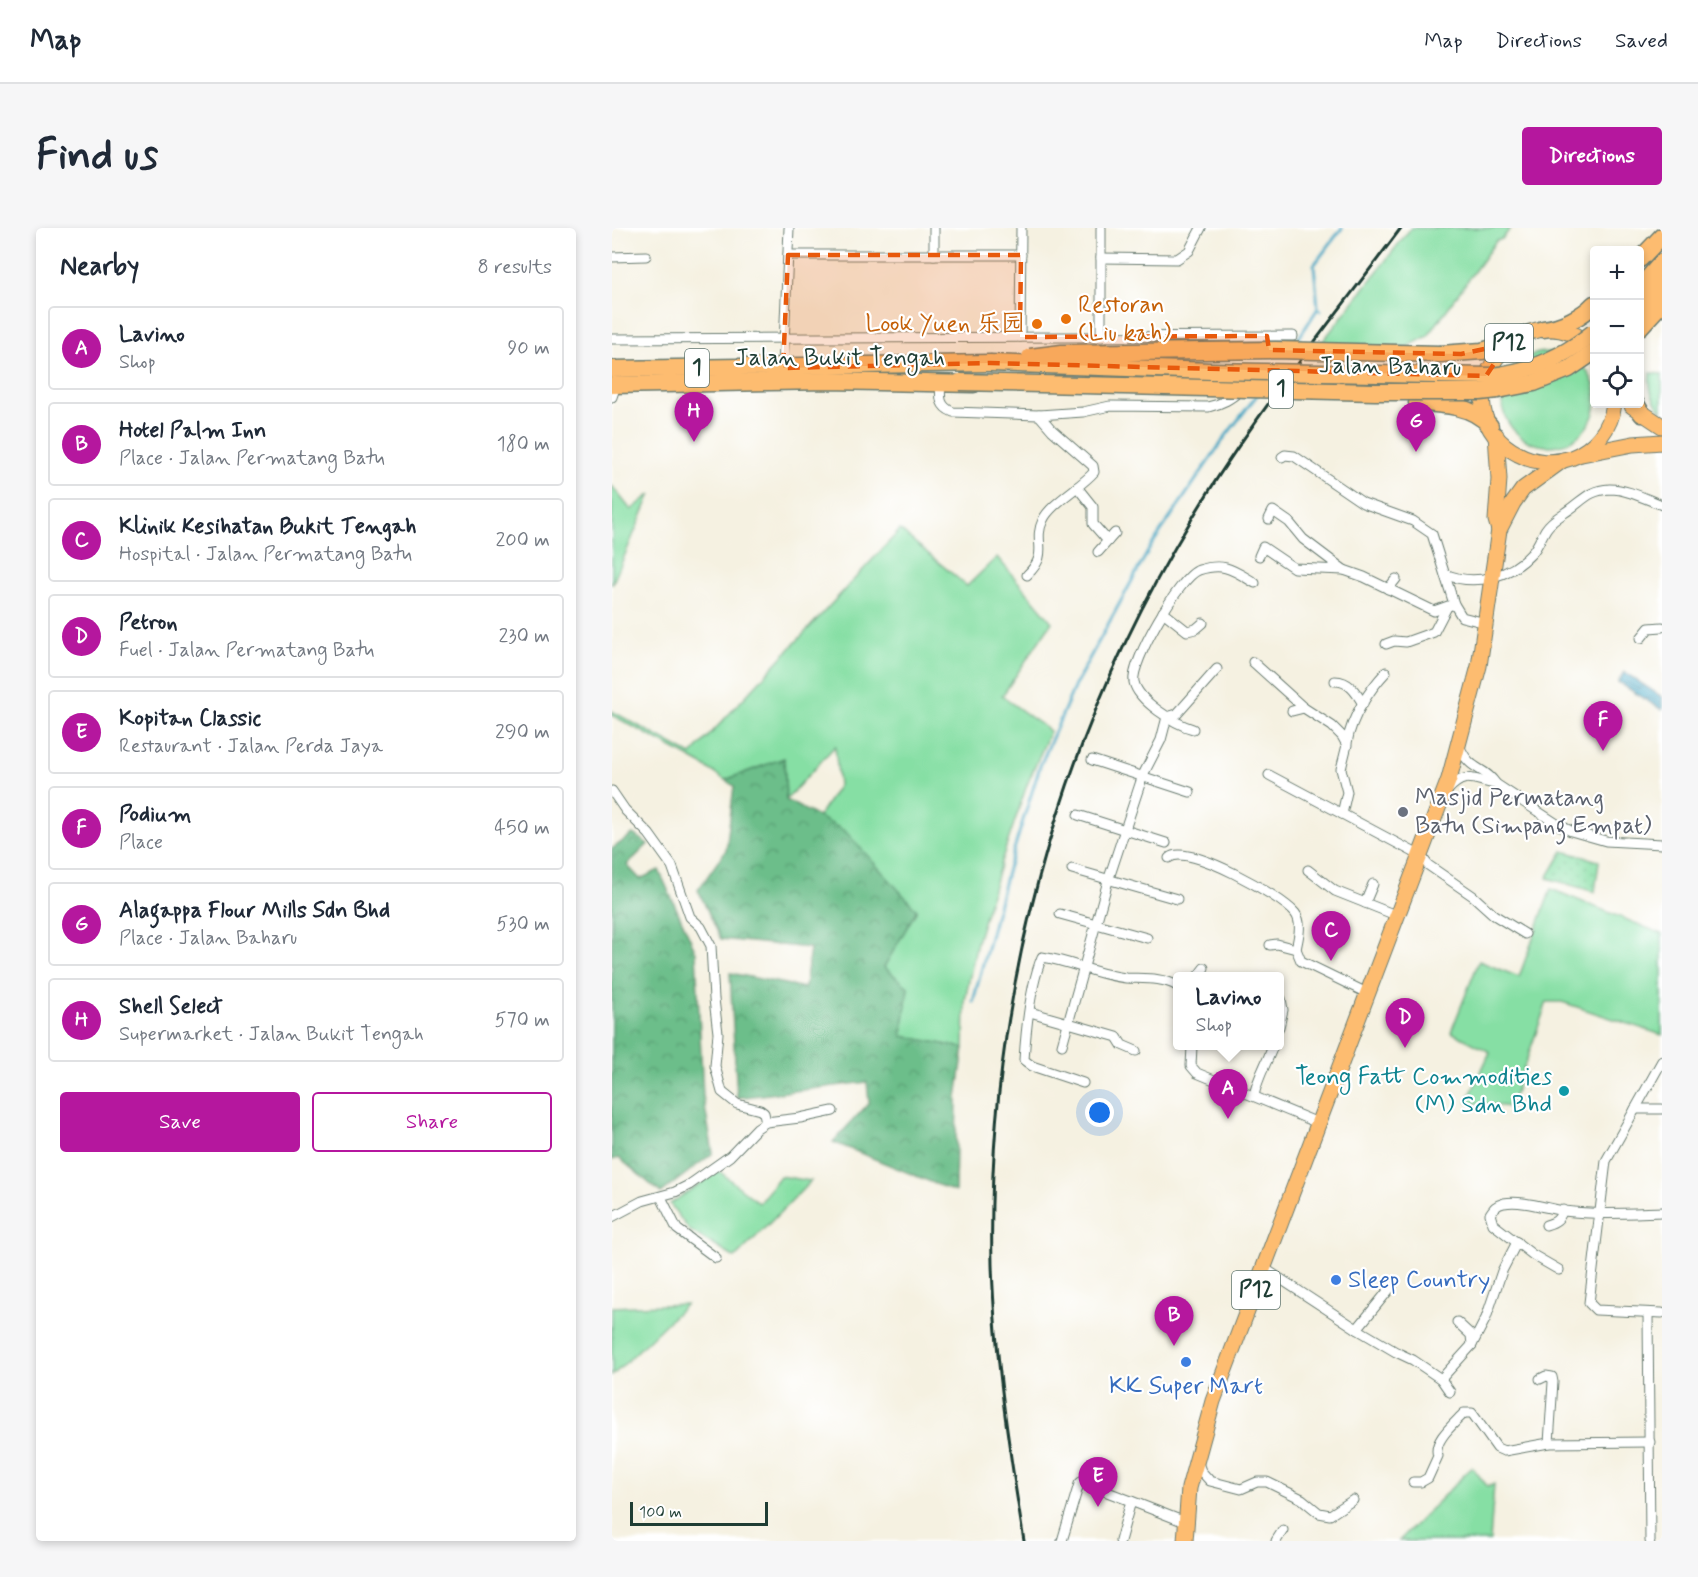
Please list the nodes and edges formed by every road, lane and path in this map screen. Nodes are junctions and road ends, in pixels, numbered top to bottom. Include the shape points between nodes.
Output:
1 (789, 228) edge
2 (934, 228) edge
3 (1021, 228) edge
4 (1101, 228) edge
5 (1200, 228) edge
6 (1662, 236) edge
7 (788, 255) junction
8 (934, 255) junction
9 (1020, 255) junction
10 (1644, 255) edge
11 (646, 256) dead end
12 (612, 257) edge
13 (1101, 258) junction
14 (1662, 262) edge
15 (1644, 282) edge
16 (1662, 284) edge
17 (1662, 303) edge
18 (1644, 304) edge
19 (1590, 307) edge
20 (1644, 323) edge
21 (1543, 329) junction
22 (1590, 335) edge
23 (1267, 336) junction
24 (1293, 336) dead end
25 (1020, 337) junction
26 (1101, 337) junction
27 (612, 339) edge
28 (784, 339) junction
29 (1508, 344) junction
30 (1590, 345) edge
31 (1590, 353) edge
32 (973, 363) joint
33 (990, 363) junction
34 (783, 368) junction
35 (941, 382) junction
36 (960, 382) junction
37 (613, 384) edge
38 (1613, 408) edge
39 (1639, 409) edge
40 (1039, 415) junction
41 (1662, 426) edge
42 (1493, 431) junction
43 (1662, 442) edge
44 (1580, 454) junction
45 (1282, 457) dead end
46 (1563, 460) junction
47 (1077, 487) junction
48 (1662, 505) edge
49 (1269, 519) dead end
50 (1499, 530) junction
51 (1116, 533) dead end
52 (1108, 541) junction
53 (1098, 552) dead end
54 (1259, 556) dead end
55 (1344, 570) junction
56 (1445, 574) junction
57 (1027, 575) dead end
58 (1396, 579) dead end
59 (1492, 579) junction
60 (1255, 583) dead end
61 (1388, 589) junction
62 (1450, 605) junction
63 (1163, 612) junction
64 (1203, 623) dead end
65 (1486, 623) junction
66 (1662, 627) edge
67 (1641, 638) dead end
68 (1386, 644) dead end
69 (1252, 662) dead end
70 (1217, 669) dead end
71 (1386, 672) dead end
72 (1335, 681) dead end
73 (1364, 704) junction
74 (1304, 708) junction
75 (1292, 711) dead end
76 (1167, 717) junction
77 (1193, 729) dead end
78 (1347, 745) junction
79 (1459, 745) junction
80 (1092, 760) dead end
81 (1143, 775) junction
82 (1269, 775) dead end
83 (1497, 784) junction
84 (612, 791) edge
85 (1190, 792) dead end
86 (1443, 795) junction
87 (1342, 814) junction
88 (1078, 815) dead end
89 (1125, 831) junction
90 (1166, 843) dead end
91 (1662, 844) edge
92 (1421, 856) junction
93 (1169, 858) dead end
94 (1072, 869) dead end
95 (1308, 870) dead end
96 (1108, 881) junction
97 (1373, 884) dead end
98 (1177, 899) dead end
99 (1365, 903) junction
100 (1060, 914) dead end
101 (1398, 916) junction
102 (1096, 922) junction
103 (1525, 934) dead end
104 (1147, 938) dead end
105 (1270, 945) dead end
106 (1296, 949) junction
107 (1084, 967) junction
108 (1173, 983) edge
109 (1369, 994) junction
110 (1030, 1012) junction
111 (1068, 1023) junction
112 (1062, 1045) dead end
113 (1192, 1050) edge
114 (1272, 1050) edge
115 (1136, 1051) dead end
116 (1662, 1061) edge
117 (1083, 1083) dead end
118 (1254, 1096) junction
119 (1635, 1109) junction
120 (1662, 1109) edge
121 (833, 1111) dead end
122 (766, 1122) junction
123 (1318, 1123) junction
124 (661, 1197) junction
125 (1563, 1210) junction
126 (1662, 1212) edge
127 (1600, 1213) junction
128 (612, 1217) edge
129 (1546, 1225) dead end
130 (1516, 1242) junction
131 (716, 1258) dead end
132 (1264, 1268) junction
133 (1559, 1270) dead end
134 (1392, 1286) dead end
135 (1648, 1313) junction
136 (1662, 1313) edge
137 (1457, 1322) dead end
138 (1357, 1329) junction
139 (1472, 1345) junction
140 (1441, 1379) junction
141 (1540, 1379) dead end
142 (1450, 1392) dead end
143 (1650, 1442) junction
144 (1549, 1443) junction
145 (1196, 1458) junction
146 (1650, 1471) junction
147 (1662, 1471) edge
148 (1413, 1482) dead end
149 (1353, 1500) dead end
150 (1131, 1501) junction
151 (1185, 1522) junction
152 (1283, 1530) dead end
153 (1062, 1541) edge
154 (1120, 1541) edge
155 (1185, 1541) edge
156 (1276, 1541) edge
157 (1650, 1541) edge

1 - 7 street
2 - 8 street
3 - 9 street
4 - 13 street
5 - 13 street via 1189,251 1177,259
6 - 10 highway
7 - 8 street
7 - 28 street
8 - 9 street
9 - 25 street
11 - 12 street
13 - 26 street
14 - 15 highway
16 - 18 highway
17 - 20 highway
19 - 21 highway via 1576,318
21 - 29 main road, P12
21 - 30 main road, P12 via 1570,333
22 - 33 highway, Jalan Baharu / 1, bridge via 1538,365 1491,376
23 - 24 street
23 - 26 street
23 - 40 street via 1267,352 1253,378 1218,405 1110,406
25 - 26 street
25 - 28 street
27 - 28 street
28 - 34 street
29 - 33 highway, bridge via 1482,351 1440,354 1275,350 1062,352
29 - 42 main road, P12 via 1485,378 1483,403
31 - 36 highway, Jalan Baharu / 1, bridge via 1569,369 1534,383 1480,392
32 - 33 highway, Jalan Baharu / 1
32 - 34 highway, Jalan Bukit Tengah / 1
34 - 37 highway, Jalan Bukit Tengah / 1
35 - 36 highway, Jalan Bukit Tengah / 1
35 - 37 highway, Jalan Bukit Tengah / 1
35 - 40 street via 940,401 946,410
36 - 42 highway via 1071,395 1445,405 1478,416
38 - 44 main road, P12 via 1604,432
39 - 41 main road
40 - 47 street via 1093,466 1094,472
42 - 46 main road, P12 via 1521,456 1546,462
42 - 50 main road, P12 via 1499,479
43 - 44 main road
44 - 46 main road, P12
45 - 56 street via 1294,456 1363,503 1413,521 1432,534
46 - 50 main road, P12 via 1523,489
47 - 52 street via 1093,507 1093,524
47 - 57 street via 1043,518 1040,556 1037,566
48 - 59 street via 1620,490 1608,489 1585,496 1546,529 1531,554
49 - 55 street via 1273,511 1302,539
50 - 59 main road, P12
51 - 52 street
52 - 53 street
54 - 55 street via 1263,547 1294,568
55 - 61 street
56 - 59 street via 1457,579
56 - 62 street
58 - 61 street
59 - 65 main road, P12
60 - 63 street via 1225,566 1197,570
61 - 62 street via 1434,611
62 - 65 street via 1462,617
62 - 68 street via 1434,632
63 - 64 street via 1187,631
63 - 76 street via 1136,665 1133,680 1144,700
65 - 79 main road, P12
66 - 67 street via 1649,628
69 - 74 street
70 - 76 street via 1177,714
71 - 73 street via 1374,684
72 - 73 street via 1343,681
73 - 78 street via 1349,731
74 - 75 street
74 - 78 street via 1332,726
76 - 77 street
76 - 81 street via 1161,740
78 - 87 street via 1341,769 1347,792
79 - 83 street via 1468,762
79 - 86 main road, P12
80 - 81 street
81 - 85 street
81 - 89 street
82 - 87 street
83 - 86 street via 1463,778
83 - 91 street via 1571,831 1606,841
84 - 122 street via 672,866 690,917 711,946 718,1033 715,1066 722,1092 736,1104 760,1110
86 - 92 main road, P12
87 - 92 street
88 - 89 street
89 - 90 street
89 - 96 street
92 - 101 main road, P12
92 - 103 street via 1494,915
93 - 106 street via 1180,854 1196,858 1238,874 1270,894 1296,914
94 - 96 street
95 - 99 street via 1335,891
96 - 98 street
96 - 102 street
97 - 99 street
99 - 101 street
100 - 102 street
101 - 109 main road, P12
102 - 104 street
102 - 107 street
105 - 106 street
106 - 109 street via 1301,961
107 - 108 street via 1124,978
107 - 110 street via 1042,957
107 - 111 street
109 - 123 main road, P12
110 - 111 street
110 - 117 street via 1023,1060
111 - 112 street
111 - 115 street via 1117,1037 1122,1045
113 - 118 street via 1191,1066 1197,1073
114 - 118 street
116 - 119 street
118 - 123 street
119 - 120 street
119 - 127 street via 1606,1161
121 - 122 street
122 - 124 street via 699,1179
123 - 132 main road, P12
124 - 128 street via 642,1201
124 - 131 street via 677,1229
125 - 127 street
125 - 129 street via 1560,1219
125 - 130 street via 1512,1203 1495,1207 1490,1214 1493,1224
126 - 127 street
127 - 135 street via 1589,1303 1596,1310
130 - 133 street
130 - 139 street
132 - 138 street
132 - 145 main road, P12
134 - 138 street
135 - 136 street
135 - 143 street
137 - 139 street via 1471,1335
138 - 140 street
139 - 140 street
140 - 142 street
141 - 144 street via 1552,1377 1553,1382
143 - 144 street
143 - 146 street
144 - 148 street via 1504,1451 1497,1448 1472,1413 1464,1413 1438,1443 1438,1456 1428,1478
145 - 149 street via 1210,1482 1241,1489 1267,1482 1302,1498 1318,1513 1330,1515
145 - 151 main road, P12
146 - 147 street
146 - 157 street
150 - 151 street
150 - 153 street via 1081,1482
150 - 154 street
151 - 155 main road, P12
152 - 156 street

